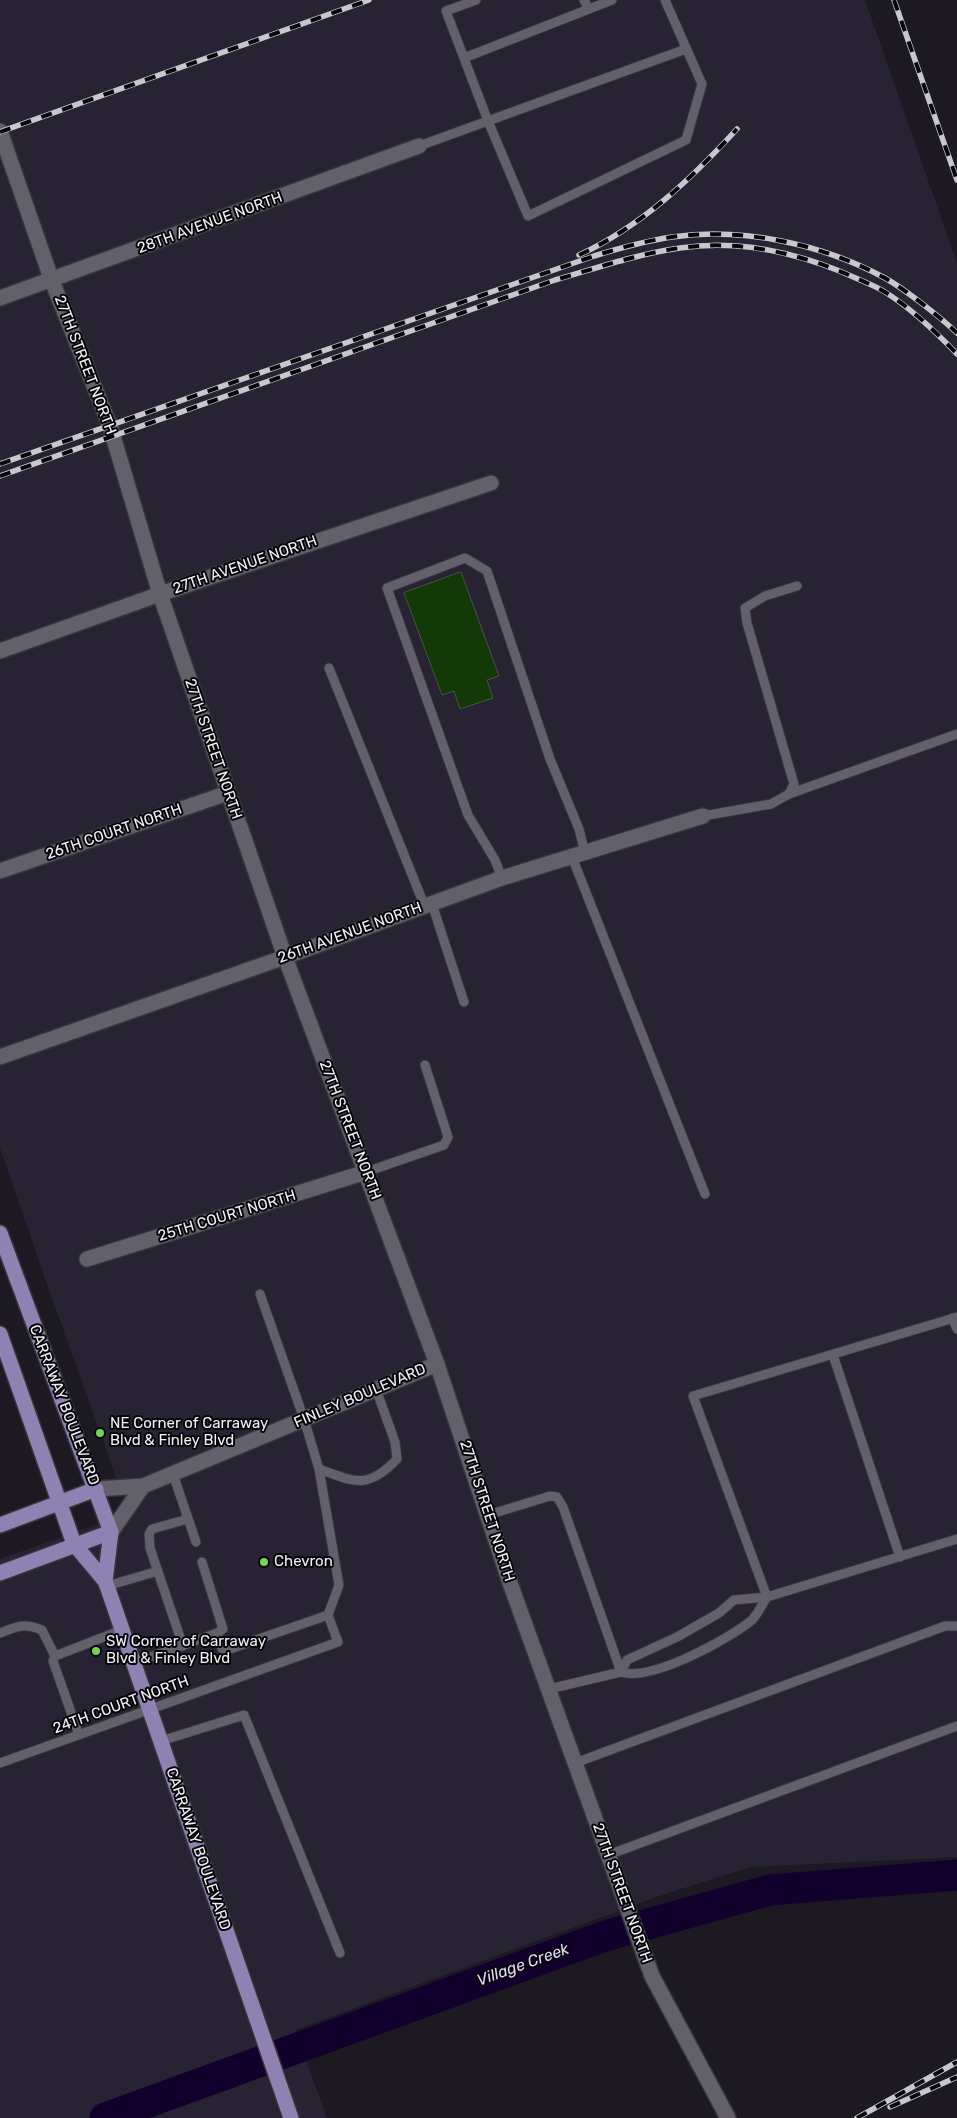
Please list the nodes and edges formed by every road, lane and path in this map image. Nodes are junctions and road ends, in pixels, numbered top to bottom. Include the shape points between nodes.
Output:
1 (476, 0) edge
2 (584, 0) edge
3 (612, 0) edge
4 (665, 0) edge
5 (588, 9) junction
6 (686, 49) junction
7 (464, 58) junction
8 (488, 121) junction
9 (0, 131) edge
10 (419, 146) joint
11 (52, 281) junction
12 (0, 298) edge
13 (491, 483) dead end
14 (796, 586) dead end
15 (160, 594) junction
16 (0, 651) edge
17 (328, 668) dead end
18 (957, 734) edge
19 (228, 793) junction
20 (789, 794) junction
21 (703, 816) joint
22 (579, 855) junction
23 (0, 871) edge
24 (502, 878) junction
25 (428, 905) junction
26 (285, 957) junction
27 (464, 1002) dead end
28 (0, 1056) edge
29 (424, 1064) dead end
30 (366, 1172) junction
31 (705, 1194) dead end
32 (0, 1233) edge
33 (88, 1260) dead end
34 (260, 1294) dead end
35 (955, 1318) edge
36 (957, 1329) edge
37 (0, 1334) edge
38 (832, 1355) junction
39 (437, 1364) junction
40 (376, 1389) junction
41 (304, 1419) junction
42 (319, 1469) junction
43 (173, 1474) junction
44 (143, 1486) junction
45 (96, 1489) junction
46 (58, 1503) junction
47 (488, 1515) junction
48 (188, 1519) junction
49 (0, 1525) edge
50 (111, 1532) junction
51 (957, 1539) edge
52 (196, 1542) dead end
53 (74, 1544) junction
54 (900, 1557) junction
55 (202, 1562) dead end
56 (158, 1571) junction
57 (0, 1573) edge
58 (106, 1583) junction
59 (767, 1597) junction
60 (328, 1615) junction
61 (957, 1626) edge
62 (122, 1630) junction
63 (0, 1633) edge
64 (217, 1634) junction
65 (182, 1646) junction
66 (55, 1656) junction
67 (134, 1664) junction
68 (620, 1672) junction
69 (549, 1689) junction
70 (150, 1710) junction
71 (957, 1726) edge
72 (79, 1735) junction
73 (161, 1741) junction
74 (0, 1763) edge
75 (575, 1763) junction
76 (608, 1855) junction
77 (340, 1952) dead end
78 (291, 2118) edge
79 (728, 2118) edge

1 - 7 lane via 446,11
2 - 5 lane
3 - 5 lane
4 - 6 lane
5 - 7 lane
6 - 8 lane
6 - 8 lane via 702,84 686,140 528,216
7 - 8 lane
8 - 10 lane
9 - 11 street, 27TH STREET NORTH
10 - 11 street, 28TH AVENUE NORTH
11 - 12 street, 28TH AVENUE NORTH
11 - 15 street, 27TH STREET NORTH via 110,426
13 - 15 street, 27TH AVENUE NORTH
14 - 20 lane via 765,596 745,608 791,768 794,784
15 - 16 street, 27TH AVENUE NORTH
15 - 19 street, 27TH STREET NORTH
17 - 25 lane
18 - 20 lane
19 - 23 street, 26TH COURT NORTH
19 - 26 street, 27TH STREET NORTH
20 - 21 lane via 771,804
21 - 22 street, 26TH AVENUE NORTH
22 - 24 street, 26TH AVENUE NORTH
22 - 24 lane via 579,829 550,759 487,571 465,558 387,588 468,816 496,860
22 - 31 lane
24 - 25 street, 26TH AVENUE NORTH
25 - 26 street, 26TH AVENUE NORTH
25 - 27 lane
26 - 28 street, 26TH AVENUE NORTH
26 - 30 street, 27TH STREET NORTH
29 - 30 lane via 448,1136 444,1145
30 - 33 street, 25TH COURT NORTH
30 - 39 street, 27TH STREET NORTH
32 - 45 main road, CARRAWAY BOULEVARD
34 - 41 lane
35 - 36 lane
35 - 38 lane
37 - 46 main road, CARRAWAY BOULEVARD
38 - 54 lane
38 - 59 lane via 693,1396
39 - 40 street, FINLEY BOULEVARD
39 - 47 street, 27TH STREET NORTH
40 - 41 street, FINLEY BOULEVARD
40 - 42 lane via 398,1459 385,1473 352,1482
41 - 42 lane
41 - 43 street, FINLEY BOULEVARD
42 - 60 lane via 339,1585
43 - 44 street, FINLEY BOULEVARD
43 - 48 lane
44 - 45 street, FINLEY BOULEVARD
44 - 50 street
45 - 46 main road, FINLEY BOULEVARD
45 - 50 main road, CARRAWAY BOULEVARD
46 - 49 main road, FINLEY BOULEVARD
46 - 53 main road, CARRAWAY BOULEVARD
47 - 68 lane via 550,1496 557,1497
47 - 69 street, 27TH STREET NORTH
48 - 52 lane
48 - 56 lane via 152,1529 148,1534
50 - 53 main road
50 - 58 main road, CARRAWAY BOULEVARD
51 - 54 lane
53 - 57 main road
53 - 58 main road, CARRAWAY BOULEVARD
54 - 59 lane
55 - 64 lane via 222,1622 223,1629
56 - 58 lane
56 - 65 lane
58 - 62 main road, CARRAWAY BOULEVARD
59 - 68 lane via 734,1600 677,1637 627,1660
59 - 68 lane via 754,1619 712,1647 650,1671 630,1675
60 - 64 lane via 227,1650 222,1649
60 - 70 lane, 24TH COURT NORTH via 338,1642
61 - 75 lane via 945,1626
62 - 66 lane
62 - 67 main road, CARRAWAY BOULEVARD
63 - 66 lane via 29,1625 42,1630
64 - 65 lane
65 - 67 lane
66 - 72 lane via 52,1661 54,1669
67 - 70 main road, CARRAWAY BOULEVARD
68 - 69 lane
69 - 75 street, 27TH STREET NORTH
70 - 72 lane, 24TH COURT NORTH
70 - 73 main road, CARRAWAY BOULEVARD
71 - 76 lane
72 - 74 lane, 24TH COURT NORTH
73 - 77 lane via 244,1715
73 - 78 main road, CARRAWAY BOULEVARD
75 - 76 street, 27TH STREET NORTH
76 - 79 street, 27TH STREET NORTH via 652,1976

